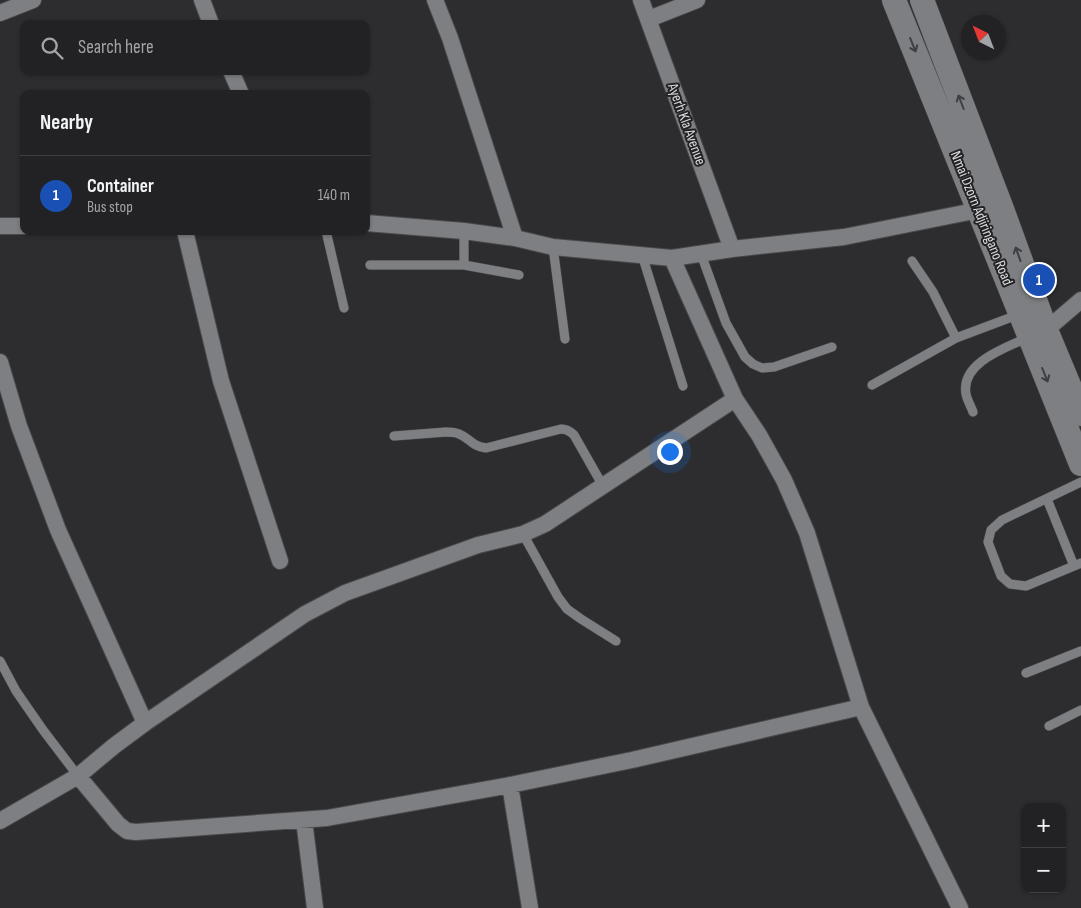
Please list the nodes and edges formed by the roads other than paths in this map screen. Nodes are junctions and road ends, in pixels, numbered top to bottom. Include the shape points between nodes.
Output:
1 (33, 0) edge
2 (202, 0) edge
3 (435, 0) edge
4 (641, 0) edge
5 (697, 0) edge
6 (894, 0) edge
7 (922, 0) edge
8 (0, 13) edge
9 (649, 19) junction
10 (210, 20) edge
11 (233, 75) edge
12 (239, 90) edge
13 (979, 210) junction
14 (1, 223) edge
15 (370, 223) edge
16 (20, 225) edge
17 (464, 231) junction
18 (185, 235) edge
19 (327, 235) edge
20 (515, 238) junction
21 (553, 247) junction
22 (732, 249) junction
23 (701, 254) junction
24 (642, 255) junction
25 (672, 258) junction
26 (912, 261) dead end
27 (370, 265) dead end
28 (464, 265) junction
29 (519, 275) dead end
30 (1081, 300) edge
31 (344, 308) dead end
32 (1020, 314) junction
33 (1038, 333) junction
34 (956, 338) junction
35 (565, 339) dead end
36 (832, 347) dead end
37 (0, 362) edge
38 (872, 385) dead end
39 (683, 386) dead end
40 (736, 399) junction
41 (973, 412) dead end
42 (1081, 414) edge
43 (394, 436) dead end
44 (1081, 464) edge
45 (1081, 482) edge
46 (603, 486) junction
47 (1047, 499) junction
48 (524, 534) junction
49 (280, 561) dead end
50 (1078, 564) edge
51 (616, 641) dead end
52 (1081, 651) edge
53 (0, 661) edge
54 (1026, 673) dead end
55 (861, 707) junction
56 (1081, 710) edge
57 (145, 723) junction
58 (1049, 726) dead end
59 (78, 776) junction
60 (510, 785) junction
61 (304, 820) junction
62 (0, 821) edge
63 (315, 908) edge
64 (530, 908) edge
65 (960, 908) edge

1 - 8 street
2 - 10 street
3 - 20 street
4 - 9 street, Ayerh Kla Avenue
5 - 9 street
6 -> 13 main road, Nmai Dzorn Adjiringano Road
33 -> 7 main road, Nmai Dzorn Adjiringano Road via 995,191
9 - 22 street, Ayerh Kla Avenue
11 - 12 street
13 - 22 street via 844,237
13 - 32 main road, Nmai Dzorn Adjiringano Road
14 - 16 street
15 - 17 street
17 - 20 street
17 - 28 lane
18 - 49 street via 221,381
19 - 31 lane
20 - 21 street
21 - 24 street
21 - 35 lane
22 - 23 street
23 - 25 street
23 - 36 lane via 726,323 745,357 753,364 762,368 774,367
24 - 25 street
24 - 39 lane
25 - 40 street
26 - 34 lane
27 - 28 lane
28 - 29 lane
30 - 33 street
32 - 33 main road, Nmai Dzorn Adjiringano Road
32 - 34 lane
33 - 41 lane via 995,352 973,370 966,382
33 - 42 main road, Nmai Dzorn Adjiringano Road
33 -> 44 main road, Nmai Dzorn Adjiringano Road
34 - 38 lane
37 - 57 street via 19,426 58,530
40 - 46 street
40 - 55 street via 784,480 806,533
43 - 46 lane via 453,432 478,447 486,448 566,429 574,435
45 - 47 lane
46 - 48 street via 546,524
47 - 50 lane
47 - 50 lane via 1002,520 991,530 988,542 1002,576 1010,584 1026,586
48 - 51 lane via 567,609
48 - 57 street via 478,545 345,593 305,614
52 - 54 lane
53 - 59 lane via 16,691
55 - 60 street
55 - 65 street
56 - 58 lane
57 - 59 street
59 - 61 street via 127,831
59 - 62 street
60 - 61 street
60 - 64 street
61 - 63 street

